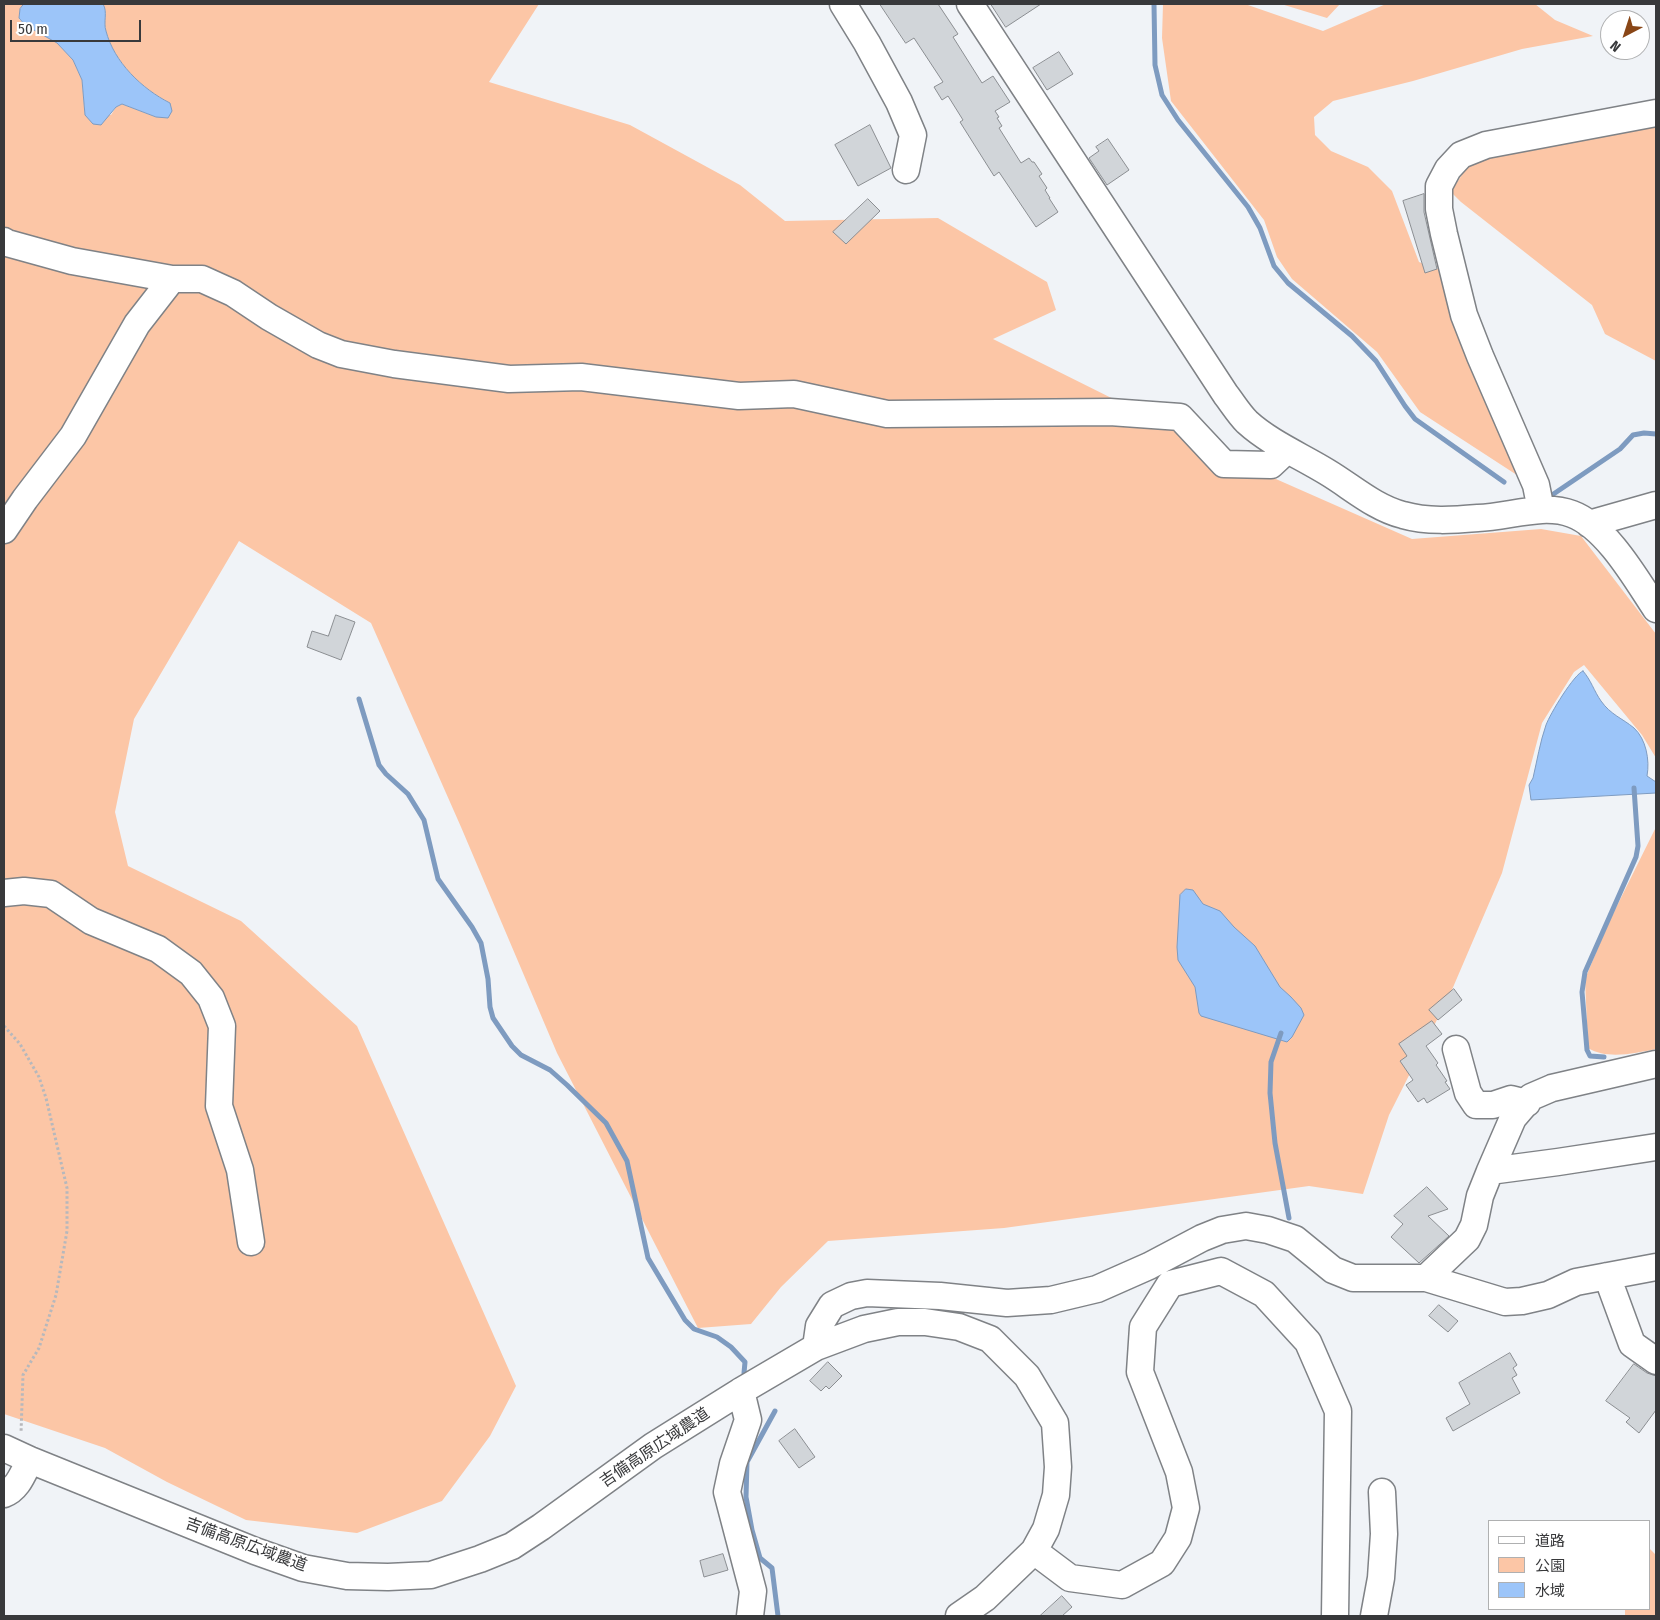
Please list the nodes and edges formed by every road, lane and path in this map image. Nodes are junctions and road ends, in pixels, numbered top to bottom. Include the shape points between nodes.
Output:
1 (842, 4) edge
2 (970, 4) edge
3 (1656, 113) edge
4 (906, 170) dead end
5 (4, 241) edge
6 (172, 279) junction
7 (1287, 450) junction
8 (1656, 505) edge
9 (1541, 510) junction
10 (1590, 524) junction
11 (4, 530) edge
12 (1656, 609) edge
13 (4, 893) edge
14 (4, 1026) edge
15 (1456, 1048) dead end
16 (1656, 1064) edge
17 (1527, 1103) junction
18 (1656, 1147) edge
19 (1490, 1171) junction
20 (251, 1242) dead end
21 (1656, 1267) edge
22 (1608, 1276) junction
23 (1426, 1278) junction
24 (816, 1347) junction
25 (1656, 1361) edge
26 (741, 1390) junction
27 (18, 1455) edge
28 (1382, 1492) dead end
29 (4, 1494) edge
30 (1034, 1551) junction
31 (750, 1616) edge
32 (959, 1616) edge
33 (1335, 1616) edge
34 (1374, 1616) edge

1 - 4 street via 872,51 914,135
2 - 7 street via 1226,395 1247,422
3 - 9 street via 1486,145 1462,155 1448,169 1439,186 1444,234 1464,315 1536,485
5 - 6 street via 72,261
6 - 7 street via 202,278 233,293 318,345 341,354 394,364 509,379 581,377 739,396 794,394 887,414 1110,412 1180,417 1224,464 1271,465
6 - 11 street via 137,324 73,436
7 - 9 street via 1382,508 1403,515 1428,520 1480,518
8 - 10 street
9 - 10 street via 1556,509
10 - 12 street via 1621,555
13 - 20 street via 51,894 91,921 158,949 191,973 211,998 222,1026 219,1106 240,1170
14 - 27 path via 20,1044 39,1077 66,1188 67,1231 56,1295 39,1348 23,1375
15 - 17 street via 1468,1093 1476,1105 1493,1105 1511,1099
16 - 17 street via 1552,1088 1532,1097
17 - 19 street via 1514,1118
18 - 19 street
19 - 23 street via 1467,1239
21 - 22 street
22 - 23 street via 1576,1282 1548,1295 1506,1302
22 - 25 street via 1632,1344
23 - 24 street via 1353,1278 1333,1270 1295,1239 1246,1226 1215,1233 1097,1288 1051,1300 1007,1302 867,1293 851,1296 832,1305 819,1326
24 - 26 street, 吉備高原広域農道
24 - 30 street, 吉備高原広域農道 via 864,1329 898,1322 959,1327 990,1338 1027,1376 1054,1423 1058,1466 1056,1495 1046,1529
26 - 27 street, 吉備高原広域農道 via 653,1446 512,1546 431,1575 347,1576 303,1568
26 - 31 street via 748,1420 727,1492 753,1591
27 - 29 street via 20,1480 11,1492
28 - 34 street via 1384,1534
30 - 32 street, 吉備高原広域農道 via 985,1598
30 - 33 street via 1070,1578 1122,1585 1162,1563 1178,1538 1186,1508 1179,1472 1140,1372 1143,1328 1170,1284 1221,1271 1264,1294 1308,1342 1338,1412

